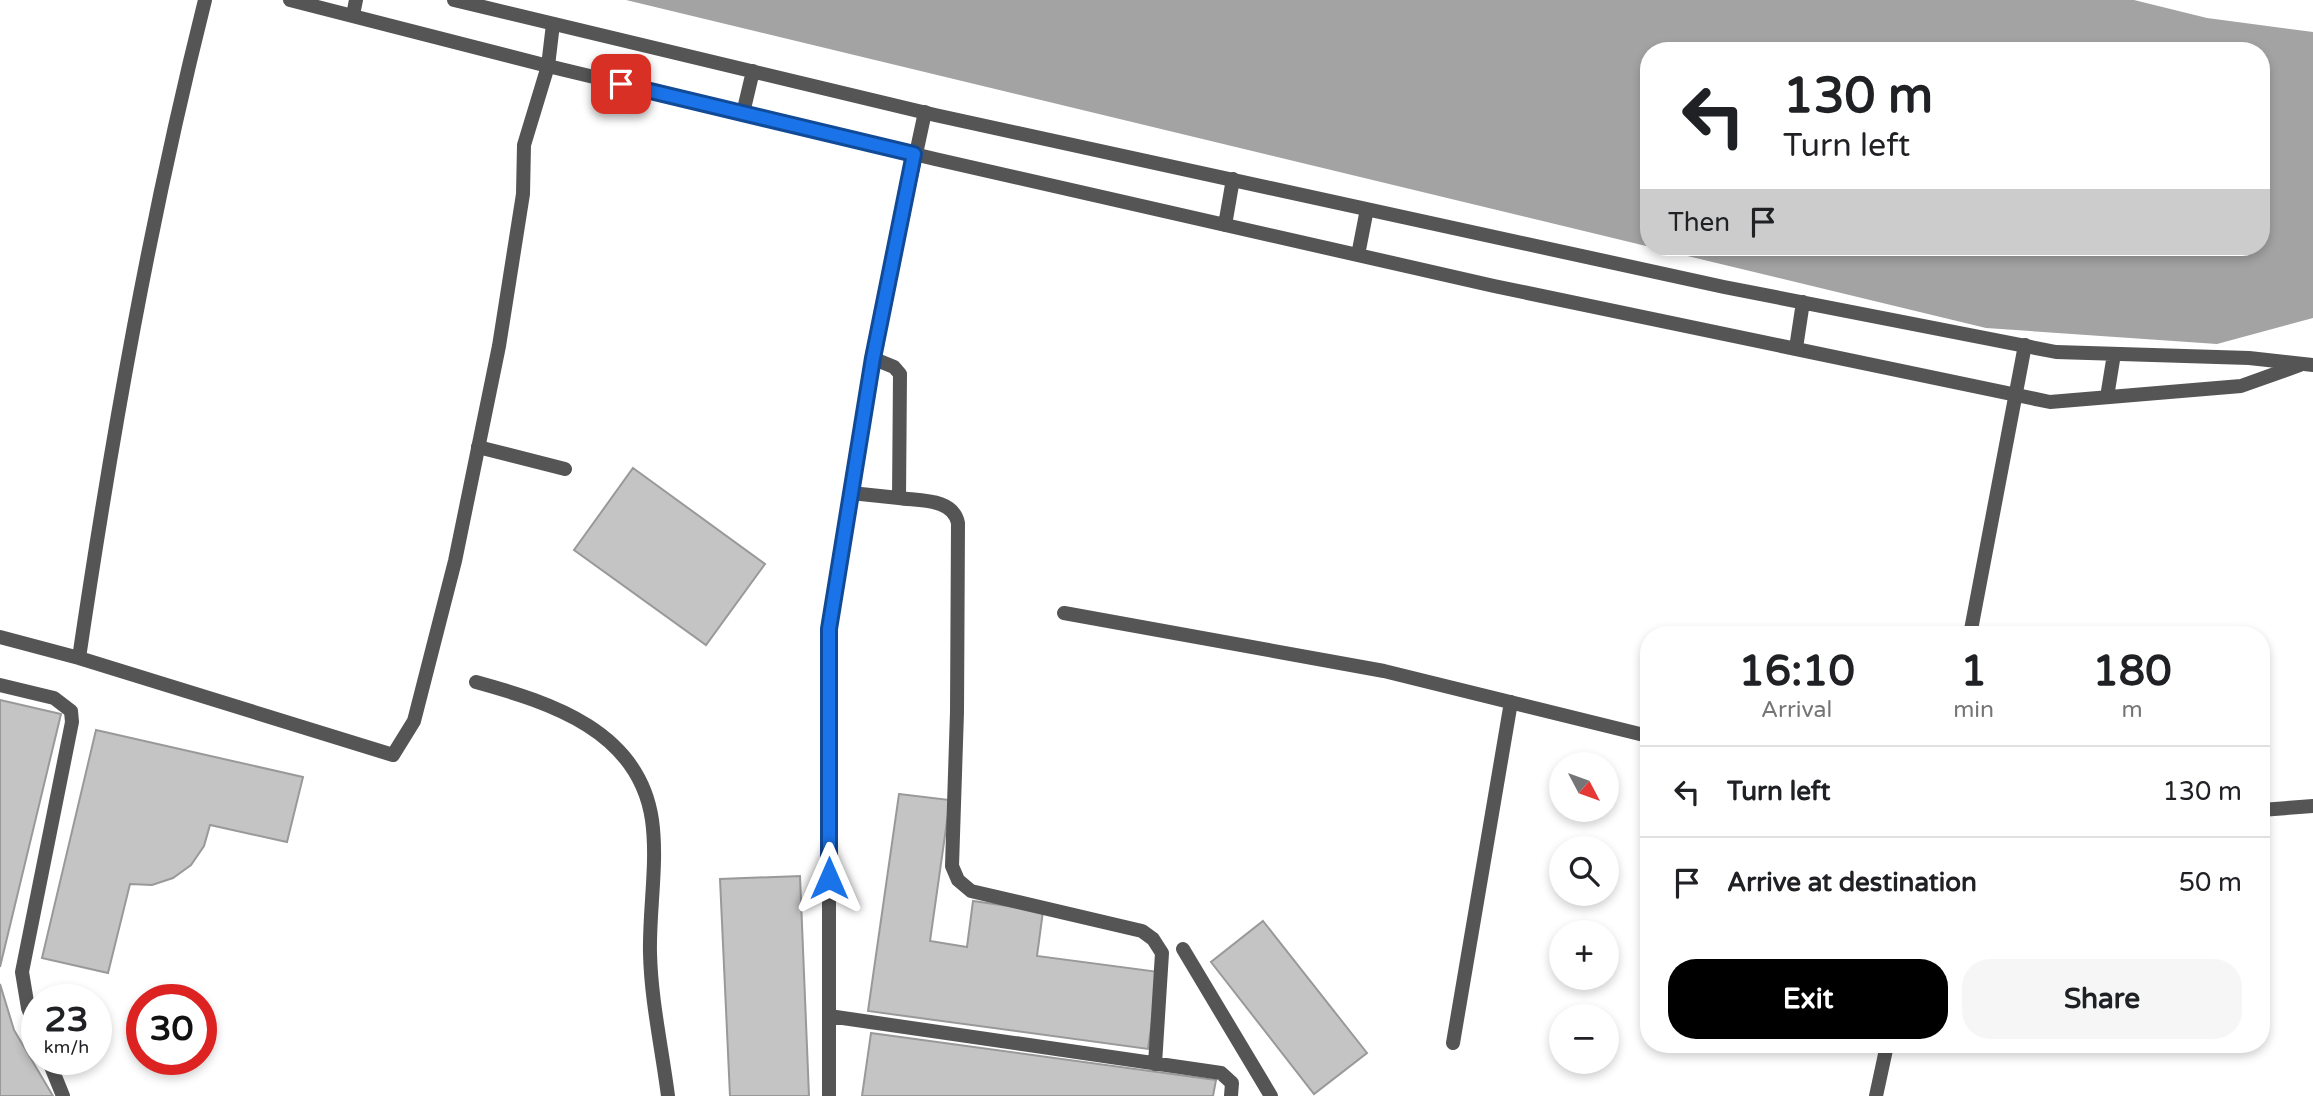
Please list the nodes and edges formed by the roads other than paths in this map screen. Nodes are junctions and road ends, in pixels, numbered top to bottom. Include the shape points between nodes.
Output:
1 (205, 0) edge
2 (290, 0) edge
3 (356, 0) edge
4 (454, 0) edge
5 (353, 15) junction
6 (553, 24) junction
7 (548, 66) junction
8 (753, 71) junction
9 (925, 112) junction
10 (743, 113) junction
11 (914, 154) junction
12 (1233, 179) junction
13 (1367, 209) junction
14 (1225, 225) junction
15 (1357, 255) junction
16 (1803, 302) junction
17 (2025, 345) junction
18 (1796, 348) junction
19 (2114, 354) junction
20 (873, 358) junction
21 (2306, 365) edge
22 (2015, 395) junction
23 (2107, 397) junction
24 (478, 447) junction
25 (565, 469) dead end
26 (851, 493) junction
27 (899, 498) junction
28 (1064, 612) dead end
29 (1972, 626) edge
30 (0, 637) edge
31 (79, 658) junction
32 (476, 682) dead end
33 (0, 685) edge
34 (1511, 702) junction
35 (1640, 734) edge
36 (2313, 806) edge
37 (2270, 809) edge
38 (1183, 948) dead end
39 (24, 984) edge
40 (829, 1016) junction
41 (1452, 1043) dead end
42 (1885, 1053) edge
43 (1155, 1064) junction
44 (54, 1075) edge
45 (63, 1096) edge
46 (668, 1096) edge
47 (829, 1096) edge
48 (1231, 1096) edge
49 (1271, 1096) edge
50 (1876, 1096) edge

1 - 31 street via 170,137 130,335
2 - 5 street
3 - 5 street
4 - 6 street
5 - 7 street
6 - 7 street
6 - 8 street
7 - 10 street
7 - 24 street via 524,145 523,194
8 - 9 street
8 - 10 street
9 - 11 street
9 - 12 street
10 - 11 street
11 - 14 street
11 - 20 street
12 - 13 street
12 - 14 street
13 - 15 street
13 - 16 street
14 - 15 street
15 - 18 street
16 - 17 street
16 - 18 street
17 - 19 street via 2056,352
17 - 22 street
18 - 22 street
19 - 21 street via 2249,358
19 - 23 street
20 - 26 street
20 - 27 street via 900,374
21 - 23 street via 2241,386
22 - 23 street via 2050,402
22 - 29 street
24 - 25 street
24 - 31 street via 455,561 414,721 393,755
26 - 27 street
26 - 40 street via 829,629
27 - 43 street via 947,505 957,514 952,866 958,880 971,891 1142,931 1153,939 1162,953
28 - 34 street via 1384,671
30 - 31 street
32 - 46 street via 524,695 570,715 611,742 643,782 652,822 650,955
33 - 39 street via 54,698 71,711 72,722 22,972
34 - 35 street
34 - 41 street
36 - 37 street
38 - 49 street
40 - 43 street
40 - 47 street
42 - 50 street
43 - 48 street via 1221,1073 1232,1083
44 - 45 street

